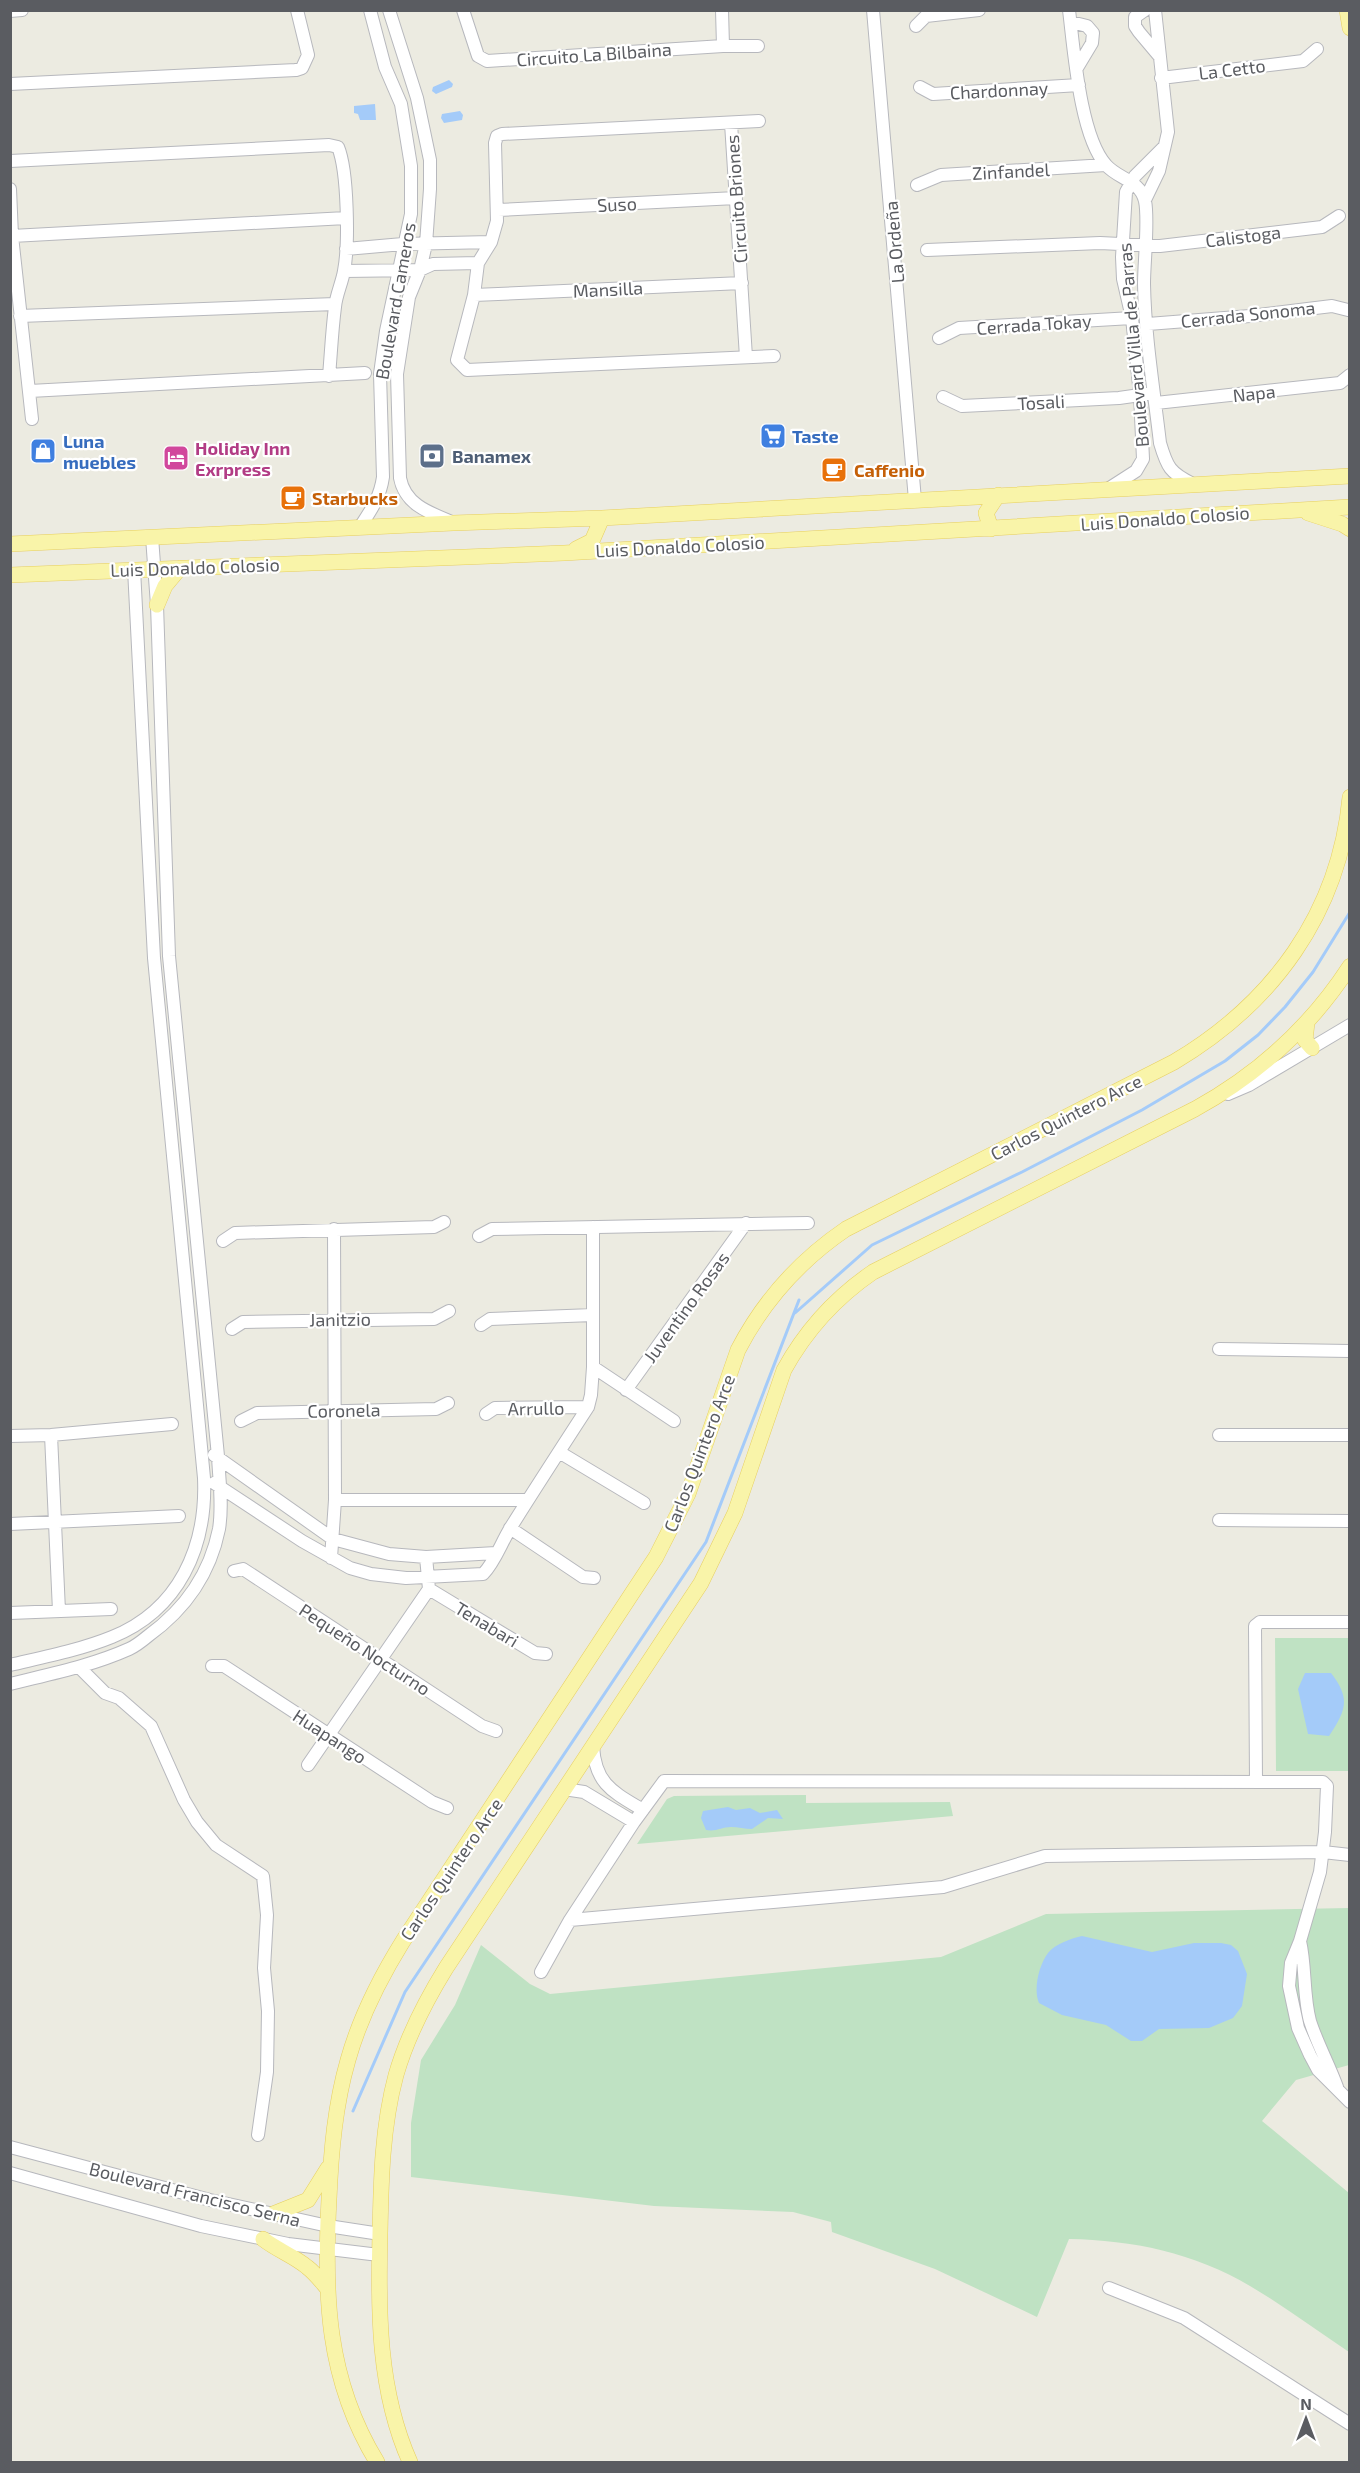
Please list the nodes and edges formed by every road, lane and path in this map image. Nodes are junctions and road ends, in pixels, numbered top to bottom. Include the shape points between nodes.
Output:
1 (22, 10) edge
2 (297, 10) edge
3 (370, 10) edge
4 (389, 10) edge
5 (463, 10) edge
6 (722, 10) edge
7 (873, 10) edge
8 (979, 10) edge
9 (1145, 10) edge
10 (1155, 10) edge
11 (1347, 10) edge
12 (10, 11) edge
13 (1070, 16) edge
14 (916, 26) dead end
15 (1350, 27) edge
16 (723, 46) junction
17 (758, 46) dead end
18 (1317, 49) dead end
19 (1160, 57) junction
20 (1077, 68) junction
21 (1161, 78) junction
22 (10, 84) edge
23 (1079, 85) junction
24 (920, 87) dead end
25 (417, 98) junction
26 (401, 104) junction
27 (759, 121) dead end
28 (731, 123) junction
29 (1164, 147) junction
30 (10, 161) edge
31 (1106, 165) junction
32 (1131, 181) junction
33 (917, 185) dead end
34 (10, 189) edge
35 (736, 198) junction
36 (1145, 200) junction
37 (498, 210) junction
38 (1339, 216) dead end
39 (346, 218) junction
40 (12, 236) junction
41 (491, 242) junction
42 (403, 244) junction
43 (426, 244) junction
44 (1123, 244) junction
45 (1144, 247) junction
46 (346, 249) junction
47 (927, 250) dead end
48 (478, 263) junction
49 (399, 270) junction
50 (420, 270) junction
51 (344, 271) junction
52 (742, 283) junction
53 (474, 295) junction
54 (335, 304) junction
55 (1348, 310) edge
56 (20, 316) junction
57 (1132, 318) junction
58 (1148, 324) junction
59 (939, 338) dead end
60 (774, 356) dead end
61 (746, 357) junction
62 (365, 373) dead end
63 (380, 374) junction
64 (397, 374) junction
65 (1350, 375) edge
66 (329, 376) junction
67 (30, 391) junction
68 (1140, 394) junction
69 (943, 397) dead end
70 (1155, 398) junction
71 (32, 419) dead end
72 (1350, 467) edge
73 (1350, 476) edge
74 (1318, 478) junction
75 (1193, 484) junction
76 (1104, 491) junction
77 (998, 495) junction
78 (915, 500) junction
79 (1350, 507) edge
80 (1300, 510) junction
81 (602, 518) junction
82 (453, 523) junction
83 (360, 527) junction
84 (991, 529) junction
85 (1350, 529) edge
86 (152, 537) junction
87 (10, 544) edge
88 (564, 553) junction
89 (154, 568) junction
90 (180, 568) junction
91 (135, 569) junction
92 (10, 575) edge
93 (157, 605) junction
94 (144, 767) junction
95 (163, 767) junction
96 (1350, 797) edge
97 (169, 956) junction
98 (154, 958) junction
99 (1350, 966) edge
100 (1306, 1023) junction
101 (1350, 1025) edge
102 (1312, 1048) junction
103 (1199, 1107) junction
104 (188, 1159) junction
105 (173, 1161) junction
106 (444, 1222) dead end
107 (746, 1223) junction
108 (808, 1223) dead end
109 (593, 1227) junction
110 (334, 1229) junction
111 (479, 1236) dead end
112 (223, 1241) dead end
113 (449, 1311) dead end
114 (593, 1315) junction
115 (335, 1319) junction
116 (481, 1325) dead end
117 (232, 1329) dead end
118 (1219, 1349) dead end
119 (1350, 1351) edge
120 (593, 1367) junction
121 (626, 1390) junction
122 (448, 1404) dead end
123 (588, 1407) junction
124 (335, 1410) junction
125 (486, 1414) dead end
126 (674, 1420) dead end
127 (241, 1421) dead end
128 (172, 1424) dead end
129 (51, 1435) junction
130 (1219, 1435) dead end
131 (10, 1436) edge
132 (1350, 1436) edge
133 (201, 1452) junction
134 (559, 1452) junction
135 (218, 1456) junction
136 (204, 1478) junction
137 (219, 1485) junction
138 (335, 1500) junction
139 (528, 1500) junction
140 (644, 1503) dead end
141 (179, 1516) dead end
142 (1219, 1520) dead end
143 (1350, 1521) edge
144 (55, 1522) junction
145 (10, 1524) edge
146 (510, 1528) junction
147 (333, 1539) junction
148 (496, 1553) junction
149 (426, 1557) junction
150 (332, 1558) junction
151 (234, 1571) dead end
152 (594, 1578) dead end
153 (428, 1583) junction
154 (111, 1609) dead end
155 (59, 1611) junction
156 (10, 1613) edge
157 (1350, 1622) edge
158 (546, 1654) dead end
159 (381, 1660) junction
160 (10, 1665) edge
161 (212, 1665) dead end
162 (79, 1667) junction
163 (10, 1684) edge
164 (496, 1731) dead end
165 (329, 1735) junction
166 (593, 1746) junction
167 (308, 1765) dead end
168 (1256, 1782) junction
169 (564, 1789) junction
170 (613, 1791) junction
171 (606, 1803) junction
172 (447, 1808) dead end
173 (643, 1810) junction
174 (634, 1822) junction
175 (1323, 1852) junction
176 (1350, 1855) edge
177 (570, 1920) junction
178 (541, 1972) dead end
179 (1350, 2102) edge
180 (258, 2135) dead end
181 (10, 2147) edge
182 (331, 2163) junction
183 (10, 2173) edge
184 (273, 2214) junction
185 (328, 2226) junction
186 (380, 2234) junction
187 (263, 2240) junction
188 (327, 2248) junction
189 (379, 2255) junction
190 (327, 2288) junction
191 (1109, 2288) dead end
192 (1350, 2424) edge
193 (377, 2463) edge
194 (410, 2463) edge

1 - 12 street
2 - 22 street via 308,55 302,68 296,70
3 - 26 street, Boulevard Cameros via 385,67
4 - 25 street, Boulevard Cameros
5 - 16 street, Circuito La Bilbaina via 478,56 487,61
6 - 16 street
7 - 78 street, La Ordeña
8 - 14 street via 926,16
9 - 19 street via 1136,17 1135,26
10 - 19 street, Boulevard Villa de Parras
11 - 15 main road
13 - 20 street
13 - 20 street via 1093,33 1092,43
16 - 17 street, Circuito La Bilbaina
18 - 21 street, La Cetto via 1303,61
19 - 21 street, Boulevard Villa de Parras
20 - 23 street
21 - 29 street, Boulevard Villa de Parras via 1168,125
23 - 24 street, Chardonnay via 933,94
23 - 31 street via 1094,144
25 - 26 street
25 - 43 street, Boulevard Cameros via 430,160
26 - 42 street, Boulevard Cameros via 411,166 411,214
27 - 28 street
28 - 35 street, Circuito Briones
28 - 37 street, Circuito Briones via 500,134 495,139
29 - 32 street
29 - 36 street, Boulevard Villa de Parras via 1159,171
30 - 39 street via 329,145 338,147 341,155
31 - 32 street
31 - 33 street, Zinfandel via 941,175
32 - 36 street
32 - 44 street, Boulevard Villa de Parras via 1126,192
34 - 40 street
35 - 37 street, Suso
35 - 52 street, Circuito Briones
36 - 45 street, Boulevard Villa de Parras
37 - 41 street, Circuito Briones
38 - 45 street, Calistoga via 1322,227
39 - 40 street
39 - 46 street
40 - 56 street
41 - 43 street
41 - 48 street, Circuito Briones
42 - 43 street
42 - 46 street
42 - 49 street, Boulevard Cameros
43 - 50 street, Boulevard Cameros
44 - 45 street, Calistoga
44 - 47 street, Calistoga
44 - 57 street, Boulevard Villa de Parras via 1123,279
45 - 58 street, Boulevard Villa de Parras
46 - 51 street
48 - 50 street via 433,264
48 - 53 street, Circuito Briones
49 - 50 street
49 - 51 street
49 - 63 street, Boulevard Cameros
50 - 64 street, Boulevard Cameros via 409,297
51 - 54 street
52 - 53 street, Mansilla
52 - 61 street, Circuito Briones
53 - 61 street, Circuito Briones via 458,353 458,360 467,370
54 - 56 street
54 - 66 street
55 - 58 street, Cerrada Sonoma via 1332,306
56 - 67 street
57 - 59 street, Cerrada Tokay via 959,328
57 - 68 street, Boulevard Villa de Parras
58 - 70 street, Boulevard Villa de Parras
60 - 61 street
62 - 66 street
63 - 64 street
63 - 83 street, Boulevard Cameros via 383,477 376,504
64 - 82 street, Boulevard Cameros via 402,485 420,508
65 - 70 street, Napa via 1340,383
66 - 67 street
67 - 71 street
68 - 69 street, Tosali via 962,406
68 - 70 street, Napa
68 - 76 street, Boulevard Villa de Parras via 1143,459 1136,471
70 - 75 street, Boulevard Villa de Parras via 1160,443 1167,465
72 - 74 main road
73 - 74 main road, Luis Donaldo Colosio
74 - 75 main road, Luis Donaldo Colosio
75 - 76 main road, Luis Donaldo Colosio
76 - 77 main road, Luis Donaldo Colosio
77 - 78 main road, Luis Donaldo Colosio
77 - 84 main road via 986,513
78 - 81 main road, Luis Donaldo Colosio
79 - 80 main road, Luis Donaldo Colosio
80 - 84 main road, Luis Donaldo Colosio
80 - 85 main road
81 - 82 main road, Luis Donaldo Colosio
81 - 88 main road via 592,541
82 - 83 main road, Luis Donaldo Colosio
83 - 86 main road, Luis Donaldo Colosio
84 - 88 main road, Luis Donaldo Colosio
86 - 87 main road, Luis Donaldo Colosio
86 - 89 street
88 - 90 main road, Luis Donaldo Colosio
89 - 90 main road, Luis Donaldo Colosio
89 - 91 main road, Luis Donaldo Colosio
89 - 93 street
90 - 93 main road via 165,586
91 - 92 main road, Luis Donaldo Colosio
91 - 94 street
93 - 95 street
94 - 95 street
94 - 98 street
95 - 97 street
96 - 182 main road, Carlos Quintero Arce via 1336,867 1314,921 1283,969 1244,1012 1174,1062 846,1230 799,1266 761,1310 738,1350 688,1494 656,1557 403,1941 370,1998 340,2093
97 - 98 street
97 - 104 street
98 - 105 street
99 - 100 main road
100 - 102 main road via 1305,1040
100 - 103 main road via 1256,1069
101 - 102 street
102 - 103 street via 1250,1085
103 - 166 main road via 890,1263 857,1283 828,1309 784,1370 735,1513 701,1582
104 - 105 street
104 - 135 street
105 - 133 street
106 - 110 street via 434,1227
107 - 108 street
107 - 109 street
107 - 121 street, Juventino Rosas
109 - 111 street via 492,1229
109 - 114 street
110 - 112 street via 236,1233
110 - 115 street
113 - 115 street, Janitzio via 434,1319
114 - 116 street via 490,1319
114 - 120 street
115 - 117 street, Janitzio via 243,1322
115 - 124 street
118 - 119 street
120 - 121 street
120 - 123 street
121 - 126 street
122 - 124 street, Coronela via 436,1409
123 - 125 street, Arrullo via 495,1408
123 - 134 street
124 - 127 street, Coronela via 257,1413
124 - 138 street
128 - 129 street
129 - 131 street
129 - 144 street
130 - 132 street
133 - 135 street
133 - 136 street
134 - 139 street
134 - 140 street
135 - 137 street
135 - 147 street
136 - 137 street
136 - 160 street via 202,1529 191,1562 159,1607 113,1637
137 - 150 street
137 - 162 street via 219,1528 198,1586 168,1622 131,1648
138 - 139 street
138 - 147 street
139 - 146 street
141 - 144 street
142 - 143 street
144 - 145 street
144 - 155 street
146 - 148 street
146 - 152 street via 583,1577
147 - 149 street via 389,1554
147 - 150 street
148 - 149 street
148 - 153 street via 492,1566 483,1574
149 - 153 street
150 - 153 street via 371,1574
151 - 159 street, Pequeño Nocturno via 243,1569
153 - 158 street, Tenabari via 535,1653
153 - 159 street
154 - 155 street
155 - 156 street
157 - 168 street via 1260,1622 1255,1626
159 - 164 street, Pequeño Nocturno via 482,1726
159 - 165 street
161 - 165 street, Huapango via 225,1666
162 - 163 street
162 - 180 street via 105,1693 119,1698 151,1726 197,1822 216,1845 263,1876 267,1915 267,2072
165 - 167 street
165 - 172 street, Huapango
166 - 169 main road
166 - 170 street via 597,1772
168 - 173 street via 667,1781
168 - 175 street via 1326,1783
169 - 171 street via 584,1791
169 - 186 main road via 446,1968 413,2028 390,2103
170 - 171 street
170 - 173 street
171 - 174 street
173 - 174 street
174 - 177 street
175 - 176 street
175 - 177 street via 1045,1856 944,1887
175 - 179 street via 1291,1963 1289,1986 1295,2016 1317,2070
177 - 178 street
181 - 184 street, Boulevard Francisco Serna
182 - 184 main road via 308,2200
182 - 185 main road, Carlos Quintero Arce
183 - 187 street, Boulevard Francisco Serna
184 - 185 street, Boulevard Francisco Serna
185 - 186 street, Boulevard Francisco Serna
185 - 188 main road, Carlos Quintero Arce
186 - 189 main road
187 - 188 street, Boulevard Francisco Serna
187 - 190 main road via 309,2268
188 - 189 street, Boulevard Francisco Serna
188 - 190 main road, Carlos Quintero Arce
189 - 194 main road via 380,2336 399,2434
190 - 193 main road, Carlos Quintero Arce via 338,2369 354,2420
191 - 192 street via 1184,2318

